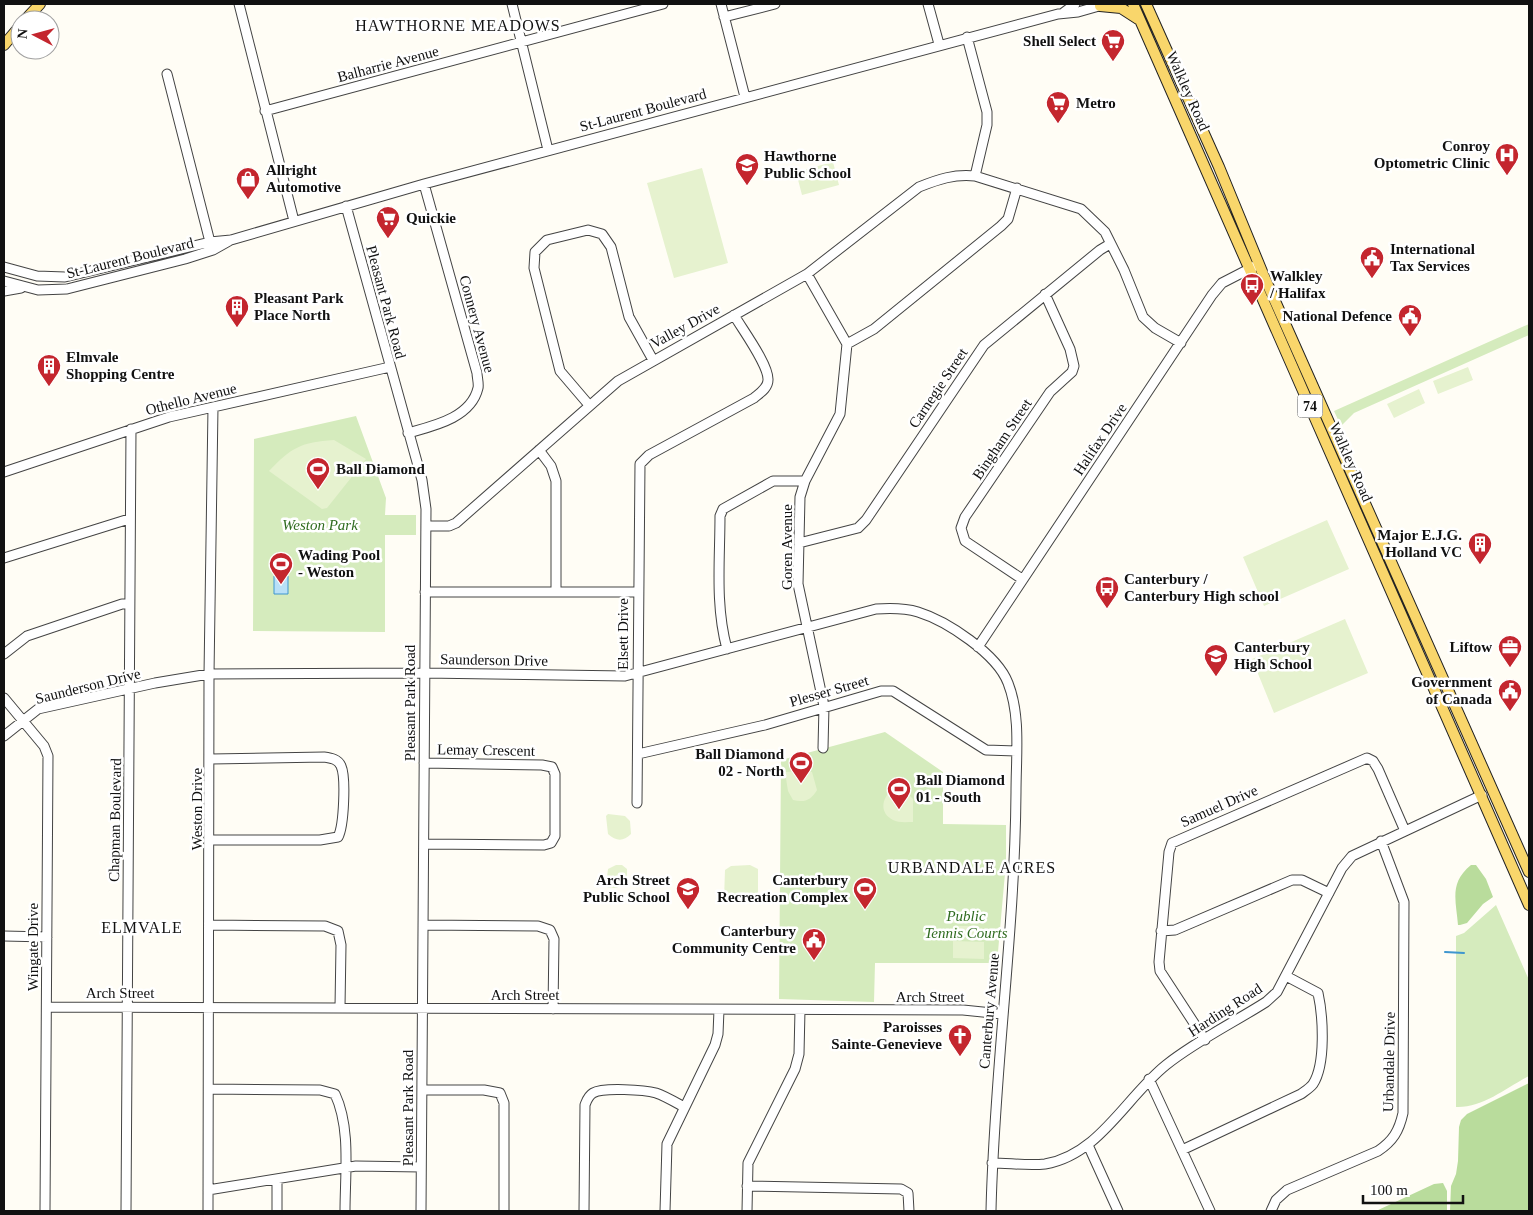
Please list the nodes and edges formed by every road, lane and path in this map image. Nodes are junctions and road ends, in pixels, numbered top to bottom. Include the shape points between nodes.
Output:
1 (512, 4) edge
2 (663, 4) edge
3 (721, 4) edge
4 (775, 4) edge
5 (928, 4) edge
6 (1075, 4) edge
7 (1133, 4) edge
8 (1146, 4) edge
9 (242, 5) edge
10 (1104, 5) edge
11 (1063, 13) junction
12 (724, 17) junction
13 (1142, 23) junction
14 (967, 37) junction
15 (521, 42) junction
16 (939, 44) junction
17 (167, 74) dead end
18 (745, 97) junction
19 (1191, 104) junction
20 (1180, 110) junction
21 (265, 111) junction
22 (548, 150) junction
23 (976, 176) junction
24 (424, 184) junction
25 (1017, 188) junction
26 (346, 206) junction
27 (294, 221) junction
28 (231, 240) junction
29 (210, 242) junction
30 (1110, 244) junction
31 (1259, 264) junction
32 (115, 266) junction
33 (4, 267) edge
34 (1249, 269) junction
35 (807, 274) junction
36 (119, 277) junction
37 (4, 281) edge
38 (23, 288) junction
39 (4, 291) edge
40 (1045, 294) junction
41 (734, 315) junction
42 (1181, 343) junction
43 (847, 344) junction
44 (653, 360) junction
45 (1304, 360) junction
46 (1293, 366) junction
47 (390, 367) junction
48 (588, 405) junction
49 (213, 407) junction
50 (1327, 413) junction
51 (1316, 419) junction
52 (131, 429) junction
53 (408, 432) junction
54 (539, 450) junction
55 (4, 472) edge
56 (805, 481) junction
57 (129, 518) junction
58 (426, 526) junction
59 (1382, 538) junction
60 (799, 543) junction
61 (1371, 543) junction
62 (4, 558) edge
63 (1022, 579) junction
64 (556, 591) junction
65 (425, 592) junction
66 (637, 592) junction
67 (129, 604) junction
68 (808, 627) junction
69 (978, 646) junction
70 (727, 649) junction
71 (4, 654) edge
72 (1433, 654) junction
73 (1422, 659) junction
74 (424, 673) junction
75 (209, 674) junction
76 (637, 674) junction
77 (131, 690) junction
78 (4, 698) edge
79 (824, 706) junction
80 (22, 721) junction
81 (4, 736) edge
82 (824, 748) dead end
83 (1016, 751) junction
84 (638, 754) junction
85 (211, 758) junction
86 (1480, 760) junction
87 (424, 763) junction
88 (1469, 765) junction
89 (1492, 791) junction
90 (1482, 795) junction
91 (637, 803) dead end
92 (1405, 831) junction
93 (211, 840) junction
94 (1381, 841) junction
95 (424, 844) junction
96 (1529, 872) edge
97 (1329, 894) junction
98 (1529, 901) edge
99 (210, 925) junction
100 (423, 925) junction
101 (1161, 931) junction
102 (4, 936) edge
103 (47, 937) junction
104 (1286, 976) junction
105 (126, 1006) junction
106 (47, 1007) junction
107 (209, 1007) junction
108 (340, 1007) junction
109 (423, 1007) junction
110 (553, 1009) junction
111 (719, 1010) junction
112 (800, 1010) junction
113 (1002, 1014) junction
114 (1204, 1040) junction
115 (1149, 1079) junction
116 (209, 1089) junction
117 (422, 1090) junction
118 (684, 1107) junction
119 (1088, 1145) junction
120 (1182, 1150) junction
121 (992, 1163) junction
122 (421, 1167) junction
123 (345, 1168) junction
124 (277, 1180) junction
125 (747, 1186) junction
126 (208, 1190) junction
127 (45, 1211) edge
128 (126, 1211) edge
129 (208, 1211) edge
130 (277, 1211) edge
131 (345, 1211) edge
132 (421, 1211) edge
133 (504, 1211) edge
134 (584, 1211) edge
135 (665, 1211) edge
136 (747, 1211) edge
137 (910, 1211) edge
138 (991, 1211) edge
139 (1118, 1211) edge
140 (1210, 1211) edge
141 (1271, 1211) edge

1 - 15 street
2 - 15 street, Balharrie Avenue
3 - 12 street
4 - 12 street
5 - 16 street
6 - 11 street, St-Laurent Boulevard
7 - 13 main road, Walkley Road / 74
8 - 19 main road, Walkley Road / 74
9 - 21 street
10 - 11 street, St-Laurent Boulevard
10 - 13 main road via 1129,11
11 - 14 street, St-Laurent Boulevard
12 - 18 street
13 - 20 main road, Walkley Road / 74
14 - 16 street, St-Laurent Boulevard
14 - 23 street via 987,118
15 - 21 street, Balharrie Avenue
15 - 22 street
16 - 18 street, St-Laurent Boulevard
17 - 29 street
18 - 22 street, St-Laurent Boulevard
19 - 20 main road
19 - 31 main road, Walkley Road / 74
20 - 34 main road, Walkley Road / 74
21 - 27 street
22 - 24 street, St-Laurent Boulevard
23 - 25 street, Valley Drive
23 - 35 street, Valley Drive via 955,175 920,187
24 - 26 street, St-Laurent Boulevard
24 - 53 street, Connery Avenue via 477,373 478,388 470,402 452,418
25 - 30 street, Valley Drive via 1081,209 1105,232
25 - 43 street via 1008,219 1001,226 874,329
26 - 27 street, St-Laurent Boulevard
26 - 47 street, Pleasant Park Road
27 - 28 street, St-Laurent Boulevard
28 - 29 street, St-Laurent Boulevard
28 - 36 street, St-Laurent Boulevard via 213,250
29 - 32 street, St-Laurent Boulevard
30 - 40 street, Carnegie Street
30 - 42 street, Valley Drive via 1143,317
31 - 34 street, Halifax Drive
31 - 45 main road, Walkley Road / 74
32 - 33 street, St-Laurent Boulevard via 65,277 37,276
32 - 36 street
34 - 42 street, Halifax Drive via 1222,283
34 - 46 main road, Walkley Road / 74
35 - 41 street, Valley Drive
35 - 43 street
36 - 38 street, St-Laurent Boulevard via 67,289
37 - 38 street, St-Laurent Boulevard
38 - 39 street
40 - 60 street, Carnegie Street via 984,345 866,520 858,528
40 - 63 street, Bingham Street via 1070,349 1074,366 1072,372 1050,392 961,528 965,541
41 - 44 street, Valley Drive
41 - 66 street, Elsett Drive via 766,369 766,388 754,398 649,455 640,464
42 - 63 street, Halifax Drive
43 - 56 street, Goren Avenue via 848,360 840,414
44 - 48 street, Valley Drive via 618,381
44 - 48 street via 629,317 611,247 602,234 588,230 547,240 536,252 534,268 560,371
45 - 46 main road
45 - 50 main road, Walkley Road / 74
46 - 51 main road, Walkley Road / 74
47 - 49 street, Othello Avenue
47 - 53 street, Pleasant Park Road
48 - 54 street, Valley Drive
49 - 52 street, Othello Avenue
49 - 75 street, Weston Drive
50 - 51 main road
50 - 59 main road, Walkley Road / 74
51 - 61 main road, Walkley Road / 74
52 - 55 street, Othello Avenue
52 - 57 street, Chapman Boulevard
53 - 58 street, Pleasant Park Road via 422,480
54 - 58 street, Valley Drive via 456,523
54 - 64 street via 551,466 556,481
56 - 60 street, Goren Avenue via 800,497
56 - 70 street via 773,481 723,509 720,516 719,605
57 - 62 street
57 - 67 street, Chapman Boulevard
58 - 65 street, Pleasant Park Road
59 - 61 main road
59 - 72 main road, Walkley Road / 74
60 - 68 street, Goren Avenue via 798,584
61 - 73 main road, Walkley Road / 74
63 - 69 street, Halifax Drive
64 - 65 street
64 - 66 street
65 - 74 street, Pleasant Park Road
66 - 76 street, Elsett Drive
67 - 71 street via 27,636
67 - 77 street, Chapman Boulevard
68 - 69 street, Saunderson Drive via 876,608 896,608 918,612
68 - 70 street, Saunderson Drive
68 - 79 street, Goren Avenue
69 - 83 street, Canterbury Avenue via 998,665 1008,682 1015,705
70 - 76 street, Saunderson Drive
72 - 73 main road
72 - 86 main road, Walkley Road / 74
73 - 88 main road, Walkley Road / 74
74 - 75 street, Saunderson Drive
74 - 76 street, Saunderson Drive
74 - 87 street, Pleasant Park Road
75 - 77 street, Saunderson Drive
75 - 85 street, Weston Drive
76 - 84 street, Elsett Drive
77 - 80 street, Saunderson Drive via 38,709
77 - 105 street, Chapman Boulevard
78 - 80 street, Wingate Drive
79 - 82 street, Goren Avenue
79 - 83 street, Plesser Street via 881,691 893,691 986,750
79 - 84 street, Plesser Street via 765,725
80 - 81 street, Saunderson Drive
80 - 103 street, Wingate Drive via 44,746 48,756
83 - 113 street, Canterbury Avenue via 1012,898
84 - 91 street, Elsett Drive
85 - 93 street, Weston Drive
85 - 93 street via 335,759 342,773 342,825 338,837 320,840
86 - 88 main road
86 - 89 main road, Walkley Road / 74
87 - 95 street, Pleasant Park Road
87 - 95 street, Lemay Crescent via 552,767 555,774 555,836 551,843 544,845
88 - 90 main road, Walkley Road / 74
89 - 90 main road
89 - 96 main road, Walkley Road / 74
90 - 92 street, Harding Road
90 - 98 main road, Walkley Road / 74
92 - 94 street, Harding Road
92 - 101 street, Samuel Drive via 1373,761 1367,758 1358,760 1172,843
93 - 99 street, Weston Drive
94 - 97 street, Harding Road via 1352,856
94 - 141 street, Urbandale Drive via 1404,902 1403,1113 1400,1129 1391,1142 1378,1151 1287,1190 1276,1200
95 - 100 street, Pleasant Park Road
97 - 101 street via 1302,880 1292,880 1174,930
97 - 104 street, Harding Road
99 - 107 street, Weston Drive
99 - 108 street via 325,926 338,931 341,945
100 - 109 street, Pleasant Park Road
100 - 110 street via 538,926 550,930 554,938
101 - 114 street, Samuel Drive via 1160,972
102 - 103 street
103 - 106 street, Wingate Drive
104 - 114 street, Harding Road via 1277,992 1266,1002
104 - 120 street via 1318,993 1322,1008 1321,1055 1312,1085 1301,1094
105 - 106 street, Arch Street
105 - 107 street, Arch Street
105 - 128 street, Chapman Boulevard
106 - 127 street, Wingate Drive
107 - 108 street, Arch Street
107 - 116 street, Weston Drive
108 - 109 street, Arch Street
109 - 110 street, Arch Street
109 - 117 street, Pleasant Park Road
110 - 111 street, Arch Street
111 - 112 street, Arch Street
111 - 118 street via 715,1045
112 - 113 street, Arch Street via 963,1010
112 - 125 street via 799,1054 748,1163
113 - 121 street, Canterbury Avenue
114 - 115 street, Harding Road
115 - 119 street, Harding Road
115 - 120 street
116 - 123 street via 320,1090 335,1094 341,1107
116 - 126 street, Weston Drive
117 - 122 street, Pleasant Park Road
117 - 133 street via 500,1093 504,1103
118 - 134 street via 647,1091 602,1090 588,1097 585,1105
118 - 135 street via 666,1144
119 - 121 street, Harding Road via 1062,1160 1043,1164
119 - 139 street
120 - 140 street
121 - 138 street, Canterbury Avenue
122 - 123 street
122 - 132 street, Pleasant Park Road
123 - 124 street
123 - 131 street
124 - 126 street
124 - 130 street
125 - 136 street
125 - 137 street via 901,1189 908,1193
126 - 129 street, Weston Drive

